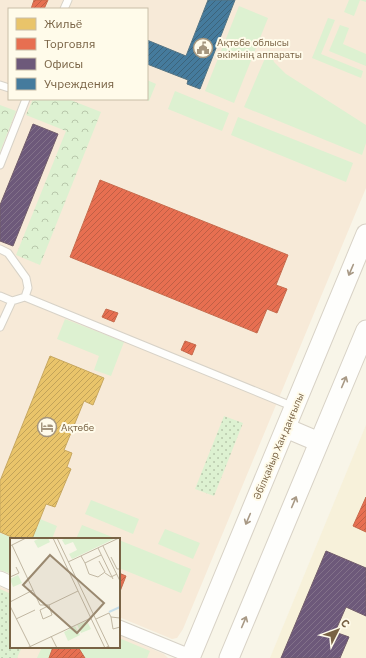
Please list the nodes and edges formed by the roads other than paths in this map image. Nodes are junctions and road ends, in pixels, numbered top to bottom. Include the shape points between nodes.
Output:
1 (26, 100) edge
2 (0, 165) edge
3 (364, 245) edge
4 (0, 249) edge
5 (0, 296) edge
6 (25, 297) junction
7 (12, 301) junction
8 (0, 327) edge
9 (366, 330) edge
10 (294, 407) junction
11 (286, 428) junction
12 (319, 442) junction
13 (0, 578) edge
14 (10, 583) edge
15 (120, 627) edge
16 (190, 657) edge
17 (228, 658) edge

1 - 2 lane
3 -> 10 main road, Әбілқайыр Хан даңғылы
4 - 6 lane via 8,253 26,278 28,288
5 - 7 lane
6 - 7 lane
6 - 10 lane
7 - 8 lane
12 -> 9 main road
10 - 11 main road, Әбілқайыр Хан даңғылы
11 - 12 main road
11 -> 16 main road, Әбілқайыр Хан даңғылы
17 -> 12 main road
13 - 14 street
15 - 16 street

